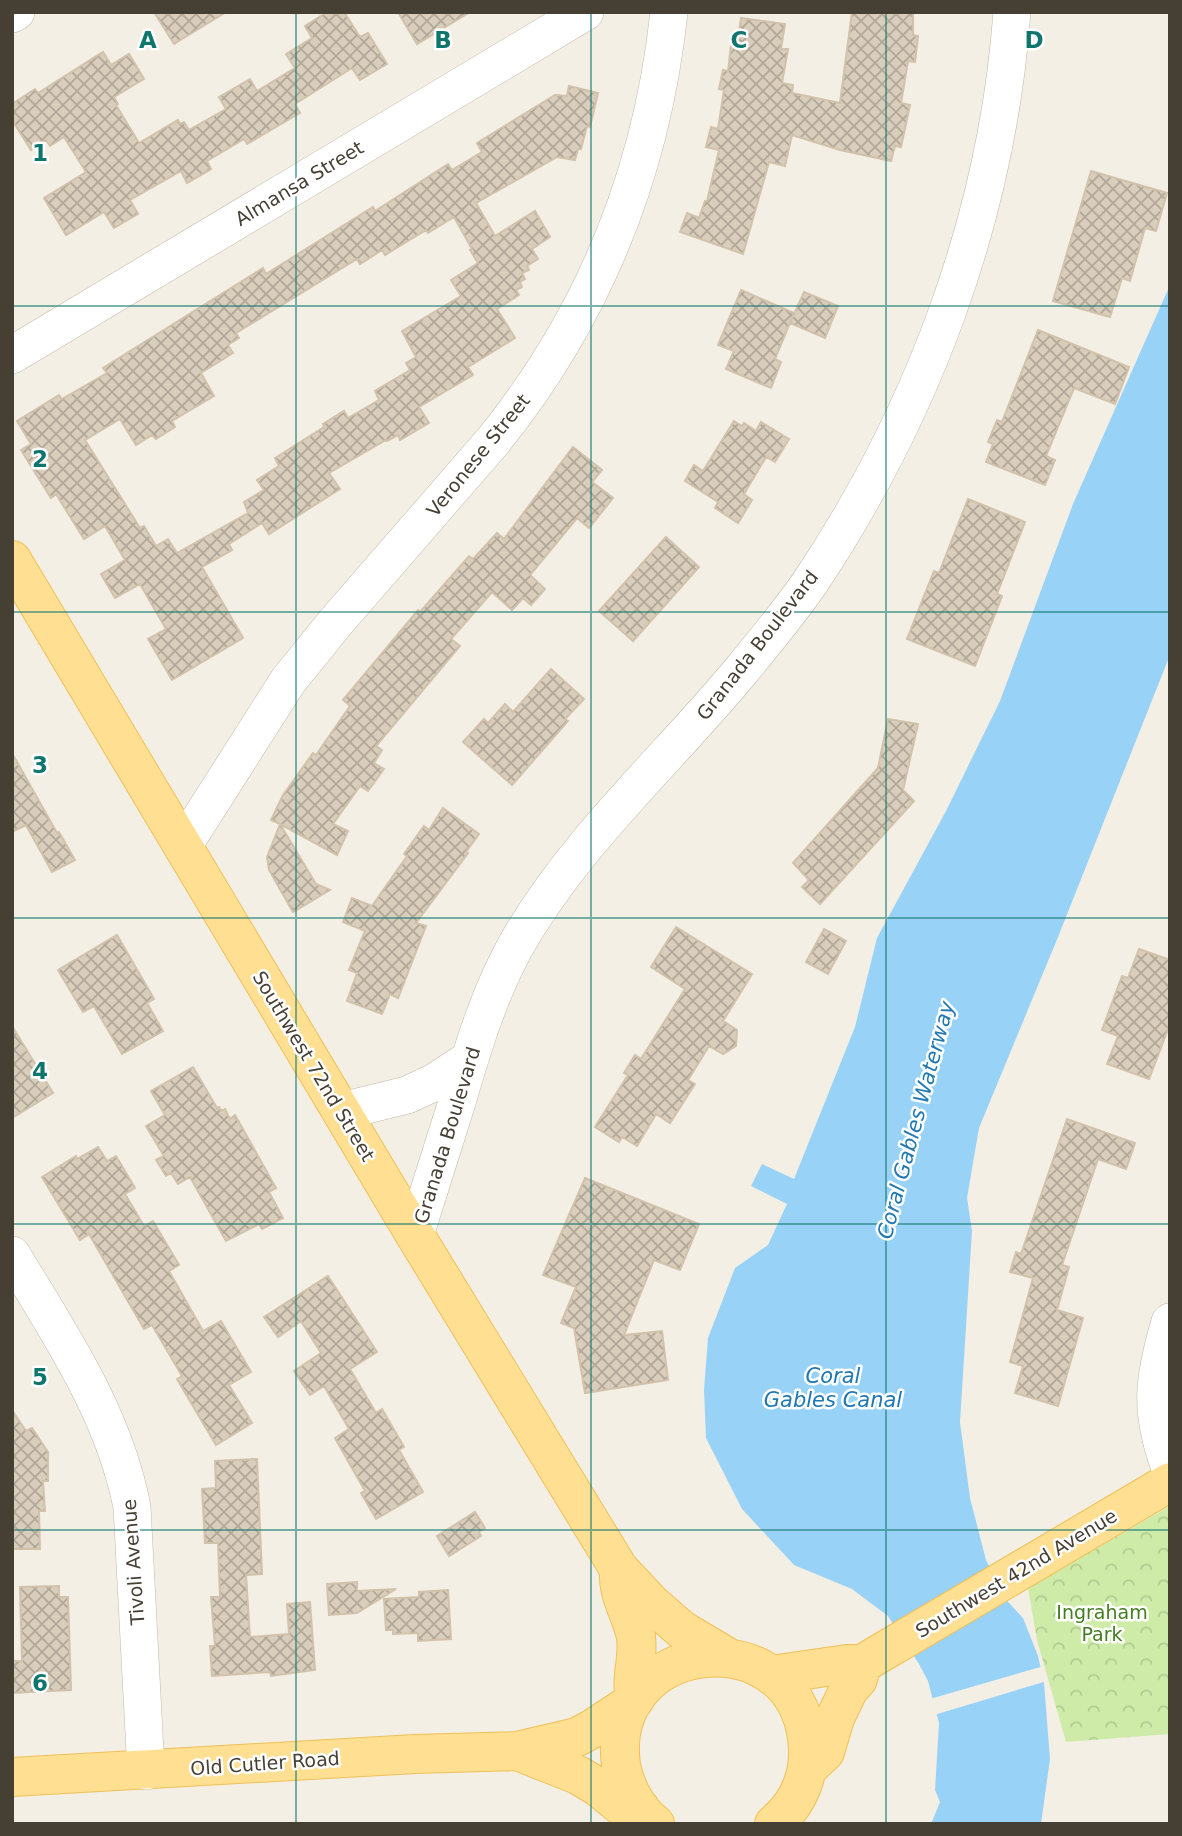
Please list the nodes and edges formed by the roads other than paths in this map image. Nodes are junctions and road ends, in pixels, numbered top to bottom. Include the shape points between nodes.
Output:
1 (585, 12) edge
2 (669, 12) edge
3 (1012, 12) edge
4 (12, 355) edge
5 (12, 560) edge
6 (183, 846) junction
7 (470, 1059) junction
8 (342, 1111) junction
9 (415, 1235) junction
10 (12, 1255) edge
11 (1170, 1322) edge
12 (1170, 1468) edge
13 (1170, 1482) edge
14 (619, 1569) junction
15 (874, 1657) junction
16 (729, 1658) junction
17 (771, 1675) junction
18 (634, 1701) junction
19 (517, 1751) junction
20 (808, 1768) junction
21 (146, 1771) junction
22 (12, 1777) edge
23 (647, 1818) edge
24 (774, 1824) edge

1 - 4 street, Almansa Street
2 - 6 street, Veronese Street via 657,98 639,170 574,321 513,416 288,681
3 - 7 street, Granada Boulevard via 1000,115 972,235 950,306 883,461 780,623 553,885 502,973
5 - 6 main road, Southwest 72nd Street
6 - 8 main road, Southwest 72nd Street
7 - 8 street via 414,1092
7 - 9 street, Granada Boulevard
8 - 9 main road, Southwest 72nd Street
9 - 14 main road, Southwest 72nd Street
10 - 21 street, Tivoli Avenue via 83,1371 127,1478
11 - 12 street via 1155,1395 1157,1429
13 - 15 main road, Southwest 42nd Avenue
14 - 16 main road, Southwest 72nd Street via 682,1630
14 - 18 main road, Southwest 72nd Street via 618,1583 637,1649 631,1684
15 - 17 main road, Southwest 42nd Avenue
15 - 20 main road via 849,1689 825,1752
16 - 17 main road
16 - 18 main road, Old Cutler Road via 699,1657 671,1667 652,1679
17 - 20 main road via 799,1710 806,1728
18 - 19 main road, Old Cutler Road via 577,1737
18 - 23 main road via 624,1723 622,1773
19 - 21 main road, Old Cutler Road
19 - 23 main road, Old Cutler Road via 578,1776
20 - 24 main road via 793,1804
21 - 22 main road, Old Cutler Road

